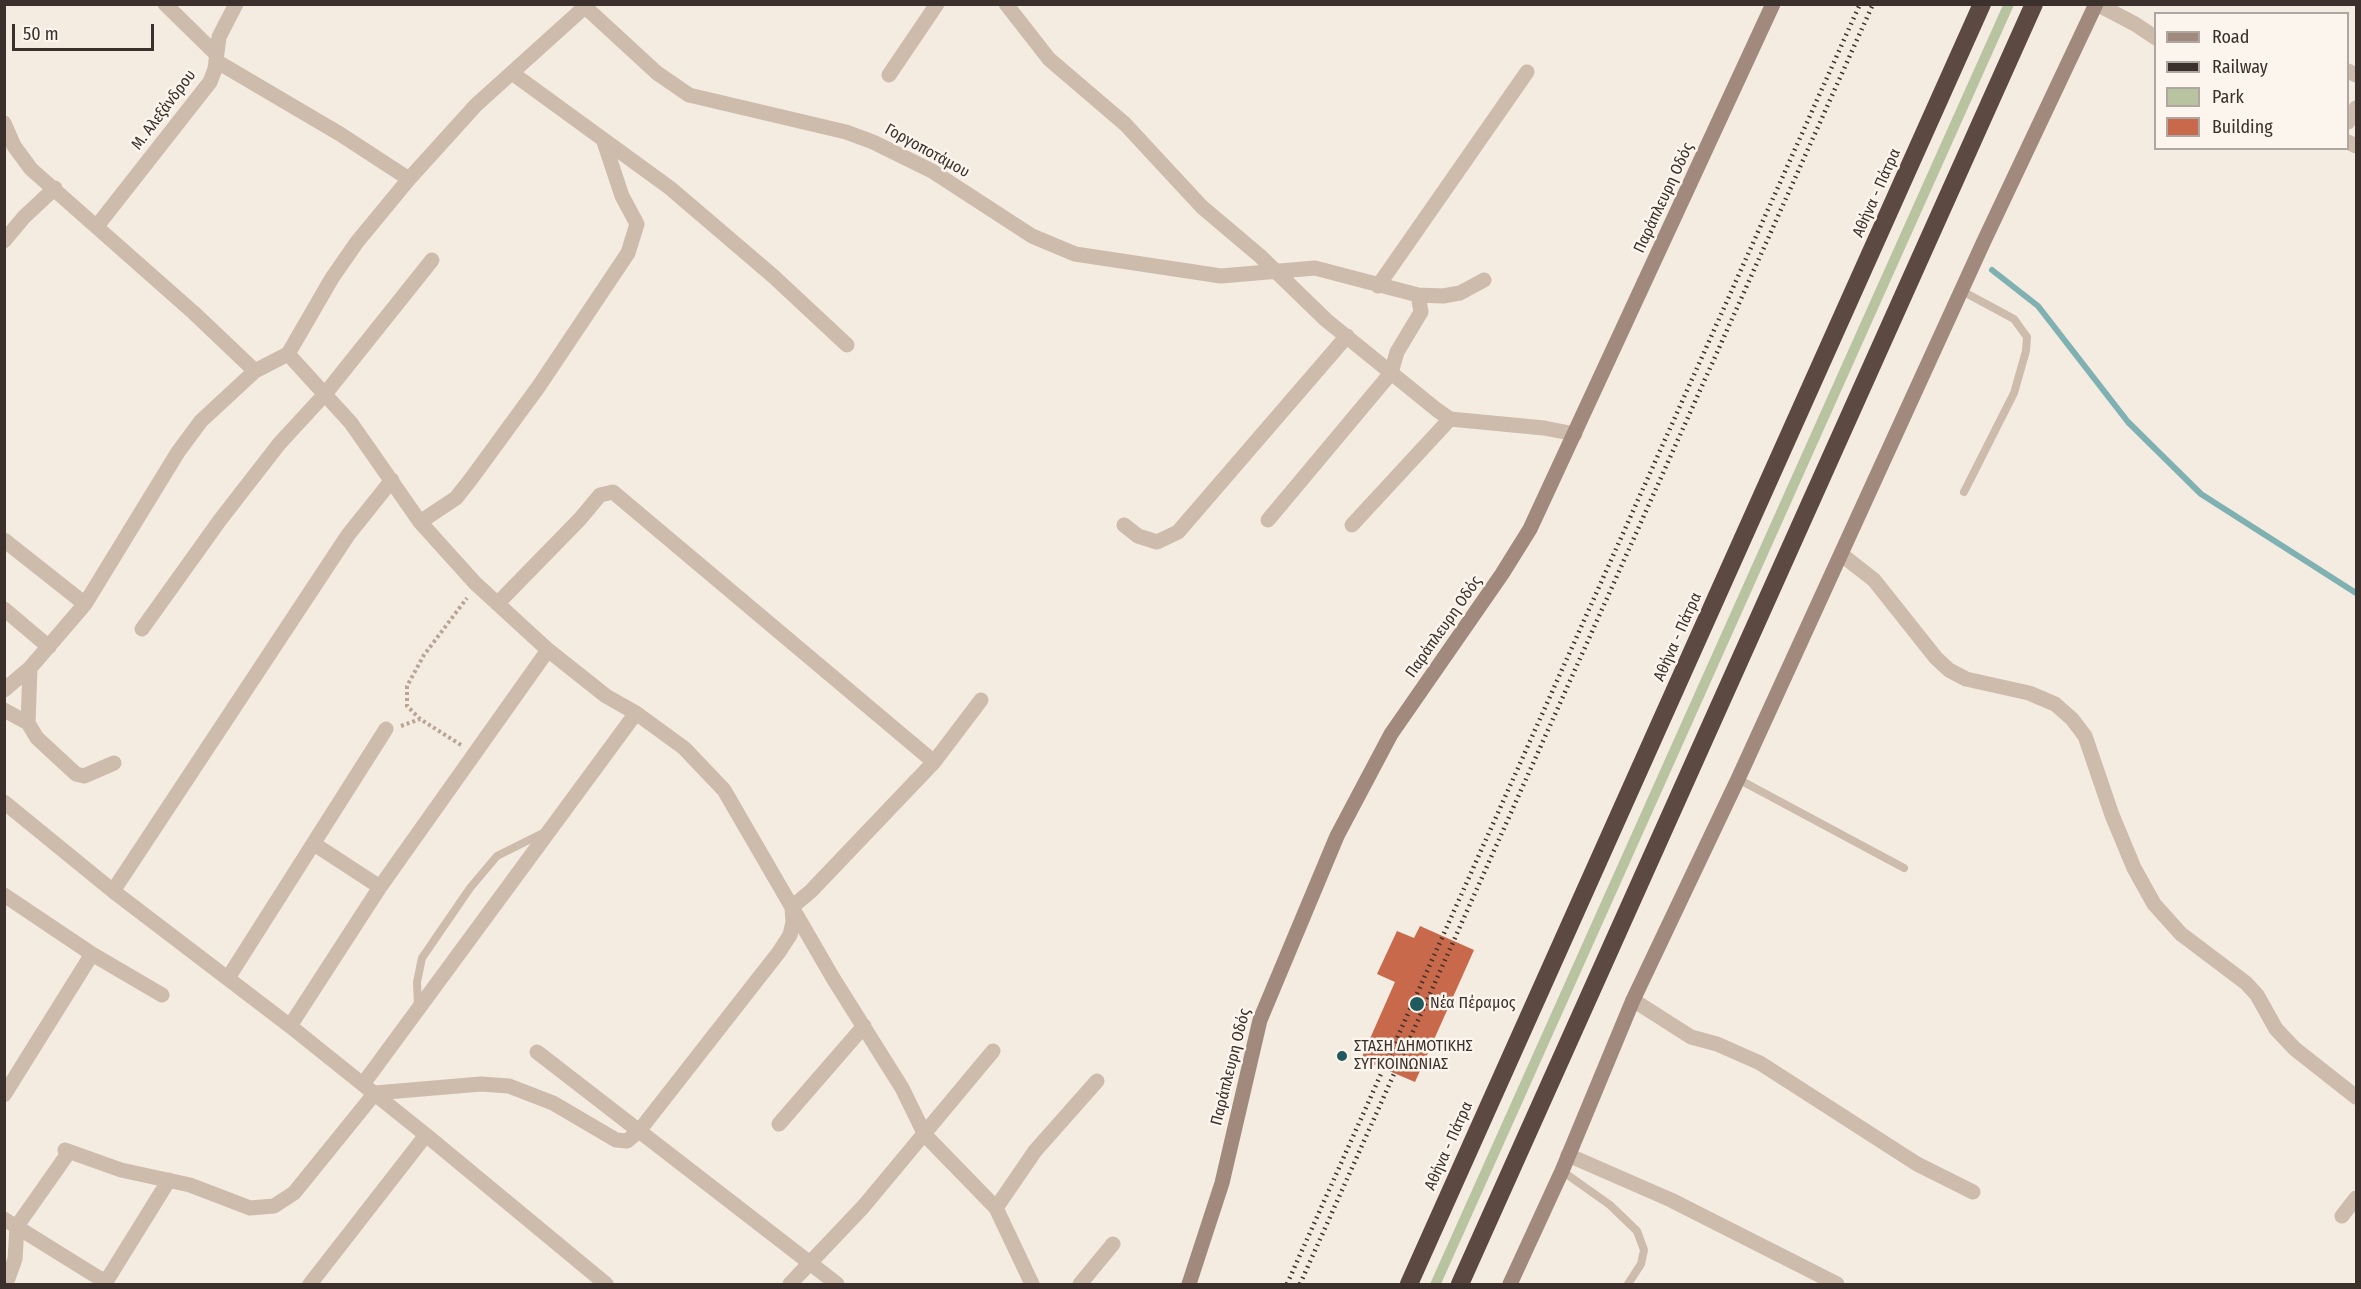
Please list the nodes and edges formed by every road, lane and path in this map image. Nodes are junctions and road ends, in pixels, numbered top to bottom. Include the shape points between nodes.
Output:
1 (165, 4) edge
2 (236, 4) edge
3 (937, 4) edge
4 (1006, 4) edge
5 (1773, 4) edge
6 (1982, 4) edge
7 (2034, 4) edge
8 (2097, 4) edge
9 (585, 5) edge
10 (2121, 9) edge
11 (2154, 36) edge
12 (216, 58) junction
13 (512, 72) junction
14 (1527, 72) dead end
15 (889, 75) dead end
16 (4, 123) edge
17 (604, 142) junction
18 (409, 179) junction
19 (55, 188) junction
20 (97, 226) junction
21 (4, 241) edge
22 (432, 260) dead end
23 (1276, 273) junction
24 (1484, 280) dead end
25 (1378, 286) junction
26 (1962, 291) junction
27 (1418, 296) junction
28 (1347, 336) junction
29 (847, 345) dead end
30 (288, 354) junction
31 (255, 372) junction
32 (1391, 372) junction
33 (325, 394) junction
34 (1450, 418) junction
35 (1575, 434) junction
36 (392, 480) junction
37 (1964, 492) dead end
38 (1268, 520) dead end
39 (420, 522) junction
40 (1124, 525) dead end
41 (1352, 525) dead end
42 (4, 540) edge
43 (1842, 555) junction
44 (475, 583) junction
45 (498, 603) junction
46 (85, 604) junction
47 (4, 609) edge
48 (142, 629) dead end
49 (48, 647) junction
50 (548, 650) junction
51 (30, 668) junction
52 (4, 690) edge
53 (981, 700) dead end
54 (4, 710) edge
55 (636, 713) junction
56 (28, 723) junction
57 (386, 729) dead end
58 (475, 752) junction
59 (934, 762) junction
60 (114, 763) dead end
61 (1738, 779) junction
62 (4, 802) edge
63 (551, 829) junction
64 (314, 844) junction
65 (1904, 868) dead end
66 (381, 887) junction
67 (113, 891) junction
68 (4, 895) edge
69 (792, 907) junction
70 (92, 954) junction
71 (228, 978) junction
72 (162, 996) dead end
73 (1633, 1000) junction
74 (418, 1012) junction
75 (290, 1026) junction
76 (864, 1026) junction
77 (993, 1051) dead end
78 (537, 1052) dead end
79 (1097, 1081) dead end
80 (369, 1089) junction
81 (4, 1095) edge
82 (2356, 1097) edge
83 (779, 1124) dead end
84 (639, 1131) junction
85 (426, 1135) junction
86 (925, 1135) junction
87 (1568, 1155) junction
88 (1562, 1171) junction
89 (169, 1180) junction
90 (1973, 1192) dead end
91 (2356, 1198) edge
92 (996, 1208) junction
93 (2342, 1216) dead end
94 (11, 1222) edge
95 (1113, 1244) dead end
96 (811, 1262) junction
97 (6, 1284) edge
98 (310, 1284) edge
99 (606, 1284) edge
100 (790, 1284) edge
101 (837, 1284) edge
102 (1032, 1284) edge
103 (1080, 1284) edge
104 (1190, 1284) edge
105 (1409, 1284) edge
106 (1460, 1284) edge
107 (1510, 1284) edge
108 (1628, 1284) edge
109 (1837, 1284) edge

1 - 12 street
2 - 12 street, Μ. Αλεξάνδρου via 219,37
3 - 15 street
4 - 23 street via 1049,59 1125,124 1202,207
5 - 35 street, Παράπλευρη Οδός
6 - 105 highway, Αθήνα - Πάτρα
7 - 106 highway
8 - 10 street
8 - 26 street
9 - 13 street
9 - 23 street, Γοργοποτάμου via 657,73 689,95 846,132 873,142 932,171 1052,245 1106,260 1221,276
10 - 11 street
12 - 18 street
12 - 20 street, Μ. Αλεξάνδρου via 204,91
13 - 17 street
13 - 18 street via 476,105
14 - 25 street
16 - 19 street via 20,156
17 - 29 street via 693,208
17 - 39 street via 622,196 637,225 628,253 471,479 456,498
18 - 30 street via 338,269
19 - 20 street
19 - 21 street
20 - 31 street via 239,353
22 - 33 street
23 - 25 street, Γοργοποτάμου via 1315,268
23 - 28 street
24 - 27 street, Γοργοποτάμου via 1460,293
25 - 27 street, Γοργοποτάμου
26 - 37 lane via 2014,319 2027,337 2014,393
26 - 43 street
27 - 32 street via 1421,312 1397,352
28 - 32 street
28 - 40 street via 1178,532 1157,542 1138,536
30 - 31 street
30 - 33 street
31 - 46 street via 215,407 188,438
32 - 34 street
32 - 38 street
33 - 36 street
33 - 48 street via 279,444
34 - 35 street
34 - 41 street
35 - 104 street, Παράπλευρη Οδός via 1530,529 1391,734 1337,836 1260,1020 1222,1183
36 - 39 street
36 - 67 street via 348,535
39 - 44 street
42 - 46 street
43 - 61 street
43 - 82 street via 1874,580 1949,670 1966,679 2029,693 2055,704 2072,719 2085,736 2112,815 2154,904 2181,934 2246,982 2276,1029 2295,1049
44 - 45 street
44 - 58 path via 461,608 424,655 407,686 407,706 441,734
45 - 50 street
45 - 59 street via 600,495 613,492
46 - 49 street
47 - 49 street
49 - 51 street
50 - 55 street via 606,696
50 - 58 street
51 - 52 street
51 - 56 street
53 - 59 street
54 - 56 street
55 - 63 street
55 - 69 street via 684,748 724,790
56 - 60 street via 37,738 76,774 84,776
57 - 64 street
58 - 66 street
59 - 69 street via 812,891
61 - 65 lane
61 - 73 street
62 - 67 street
63 - 74 street
63 - 74 lane via 496,856 470,888 422,957 417,982
64 - 66 street
64 - 71 street
66 - 75 street
67 - 71 street
68 - 70 street
69 - 76 street
69 - 84 street via 791,928 779,952
70 - 72 street
70 - 81 street
71 - 75 street
73 - 87 street
73 - 90 street via 1691,1036 1760,1064 1917,1164
74 - 80 street
75 - 80 street
76 - 83 street
76 - 86 street
77 - 86 street
78 - 84 street
79 - 92 street via 1035,1151
80 - 84 street via 509,1086 553,1103 616,1140 627,1141
80 - 85 street
80 - 89 street via 294,1193 274,1206 250,1208
84 - 96 street
85 - 98 street
85 - 99 street
86 - 92 street
86 - 96 street
87 - 88 street
87 - 109 street via 1711,1219
88 - 107 street
88 - 108 lane via 1610,1205 1637,1232 1644,1250 1641,1264
89 - 94 street via 120,1170 67,1151
89 - 94 street via 107,1280
91 - 93 street
92 - 102 street
94 - 97 street via 15,1259
95 - 103 street
96 - 100 street
96 - 101 street

